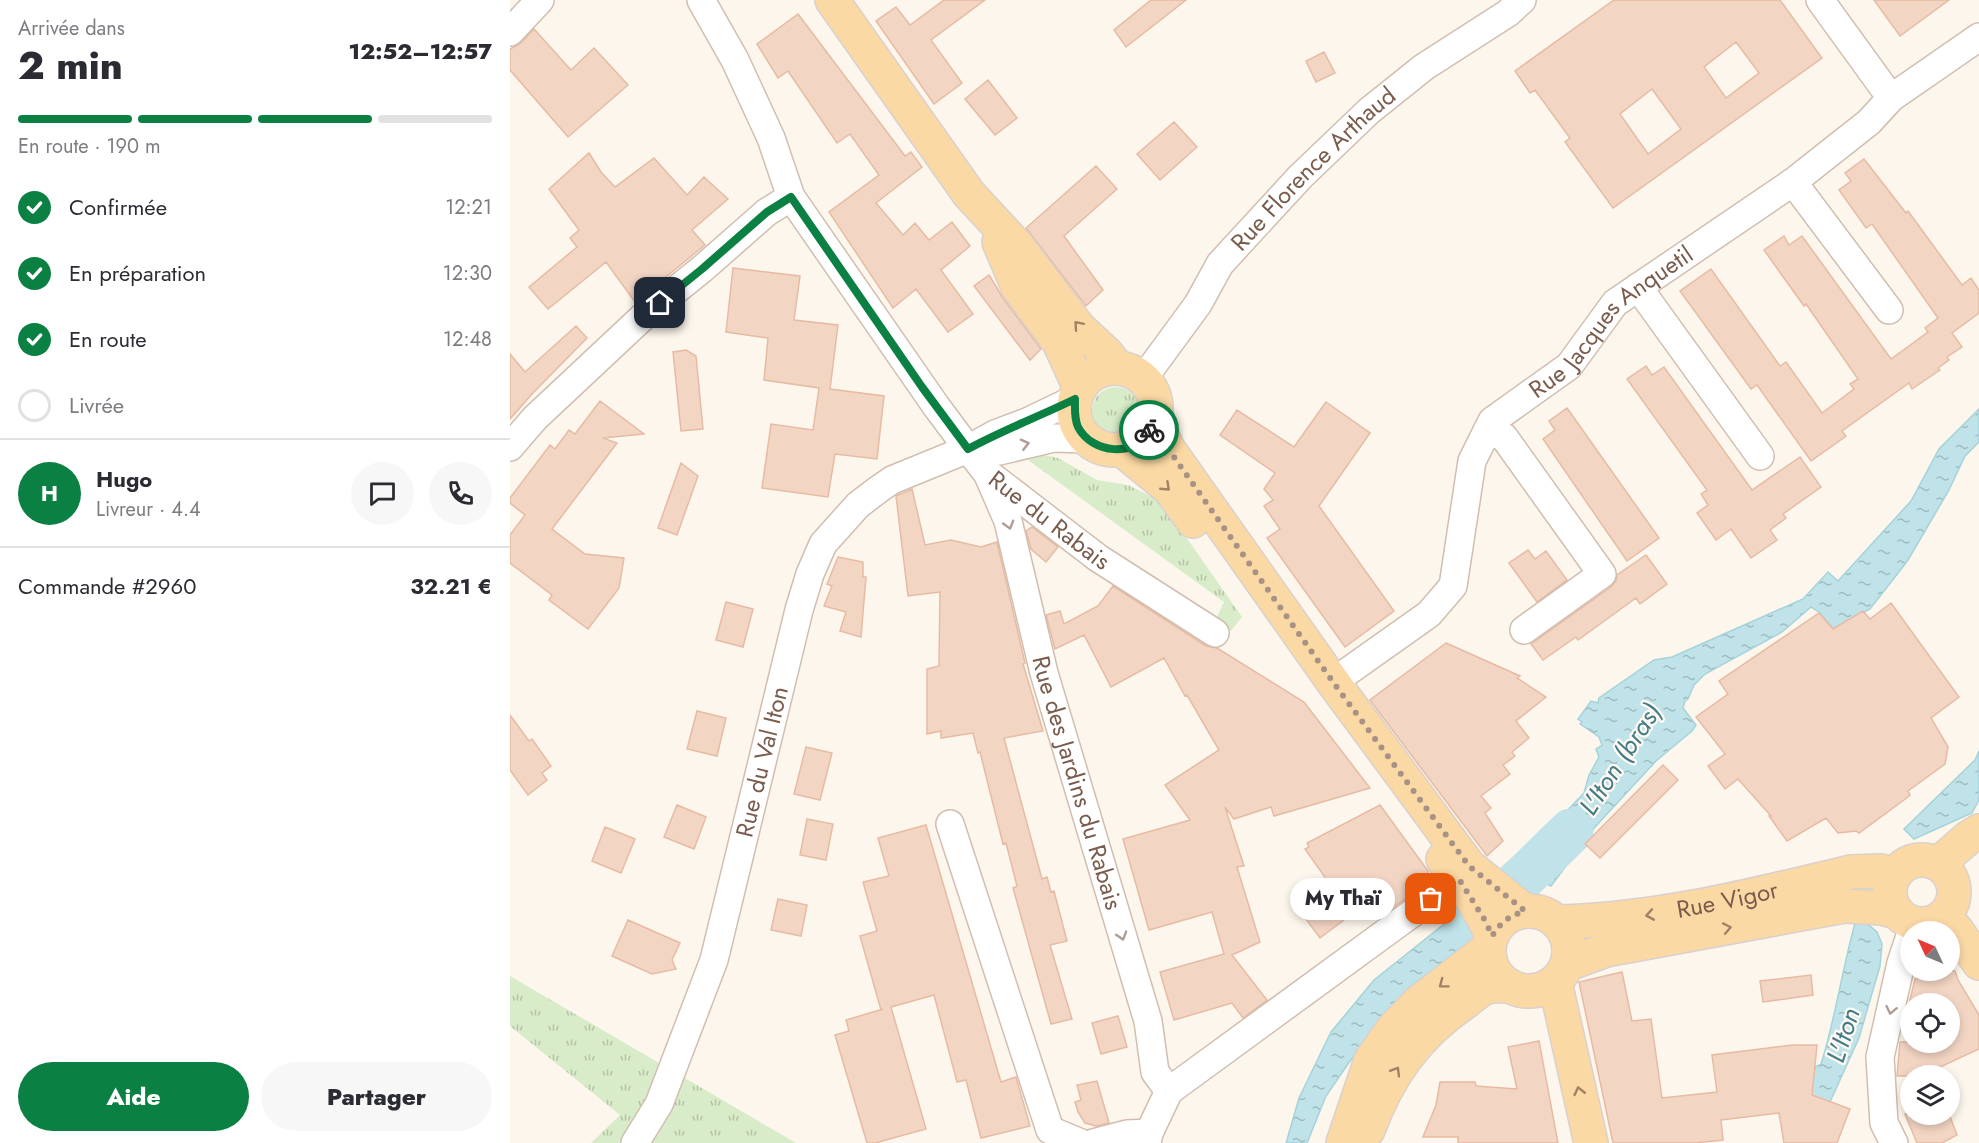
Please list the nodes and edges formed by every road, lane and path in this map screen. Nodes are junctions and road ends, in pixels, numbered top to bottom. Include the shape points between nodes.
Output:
1 (701, 0) edge
2 (832, 0) edge
3 (1522, 0) edge
4 (1820, 0) edge
5 (1979, 37) edge
6 (1891, 98) junction
7 (1793, 182) junction
8 (791, 197) junction
9 (990, 218) junction
10 (1638, 287) junction
11 (1889, 310) dead end
12 (1131, 374) junction
13 (1078, 394) junction
14 (1154, 420) junction
15 (1487, 431) junction
16 (1087, 439) junction
17 (510, 447) edge
18 (968, 449) junction
19 (1121, 449) junction
20 (1760, 456) dead end
21 (987, 472) junction
22 (1524, 630) dead end
23 (1215, 633) dead end
24 (1333, 682) junction
25 (950, 824) dead end
26 (1979, 831) edge
27 (1938, 864) junction
28 (1875, 872) junction
29 (1465, 879) junction
30 (1518, 906) junction
31 (1910, 921) edge
32 (1558, 922) junction
33 (1960, 935) edge
34 (1489, 936) junction
35 (1979, 963) edge
36 (1900, 967) edge
37 (1562, 973) junction
38 (1510, 986) junction
39 (1169, 1091) junction
40 (1148, 1138) edge
41 (635, 1143) edge
42 (1081, 1143) edge
43 (1093, 1143) edge
44 (1343, 1143) edge
45 (1363, 1143) edge
46 (1591, 1143) edge
47 (1894, 1143) edge

1 - 8 street, Rue du Rabais via 735,60 771,138
2 - 9 main road
3 - 12 street, Rue Florence Arthaud via 1424,67 1300,177 1220,264 1198,304
4 - 6 street
5 - 6 street, Rue Jacques Anquetil
6 - 7 street, Rue Jacques Anquetil via 1869,122
7 - 10 street, Rue Jacques Anquetil
7 - 11 street
8 - 17 street via 767,212 646,314 535,418
8 - 18 street, Rue du Rabais
12 -> 9 main road via 1079,328 1018,247
9 - 13 main road via 1018,287 1059,342
10 - 15 street, Rue Jacques Anquetil via 1615,303 1569,366 1492,421
10 - 20 street
12 - 13 main road via 1103,370 1090,377
12 - 14 main road via 1152,391
13 - 16 main road via 1074,413
13 - 18 street, Rue du Val Iton
14 - 19 main road via 1147,434
14 - 24 main road via 1169,450
15 - 22 street via 1504,437 1602,574
15 - 24 street, Rue Jacques Anquetil via 1472,461 1453,586 1429,614
18 -> 16 street, Rue du Val Iton via 999,451 1054,438
16 - 19 main road via 1103,448
18 - 21 street, Rue du Rabais
18 - 41 street, Rue du Val Iton via 892,480 858,505 823,544 799,610 714,960 659,1104
19 -> 29 main road via 1170,489
21 - 23 street, Rue du Rabais via 1098,558
21 -> 39 street, Rue des Jardins du Rabais via 1008,521 1044,673 1148,1021 1155,1072
24 - 29 main road
25 - 42 street via 1050,1130
26 - 27 main road
27 - 28 main road, Rue Vigor via 1919,860
27 - 31 main road via 1946,870 1954,898
28 - 31 main road via 1890,893 1892,903
28 -> 32 main road, Rue Vigor via 1644,916
29 - 30 main road
29 - 34 main road
29 - 39 street
30 - 32 main road
30 - 34 main road
37 -> 31 main road, Rue Vigor via 1606,950 1849,906
32 - 37 main road via 1569,942
33 - 35 main road
34 - 38 main road via 1494,970
34 -> 44 main road via 1393,1029 1371,1060
36 -> 47 street via 1880,1057 1884,1123
37 - 38 main road via 1541,989 1526,991
46 -> 37 main road
45 -> 38 main road via 1380,1098 1402,1061 1425,1035 1488,987
39 - 40 street
40 - 43 street via 1127,1134

